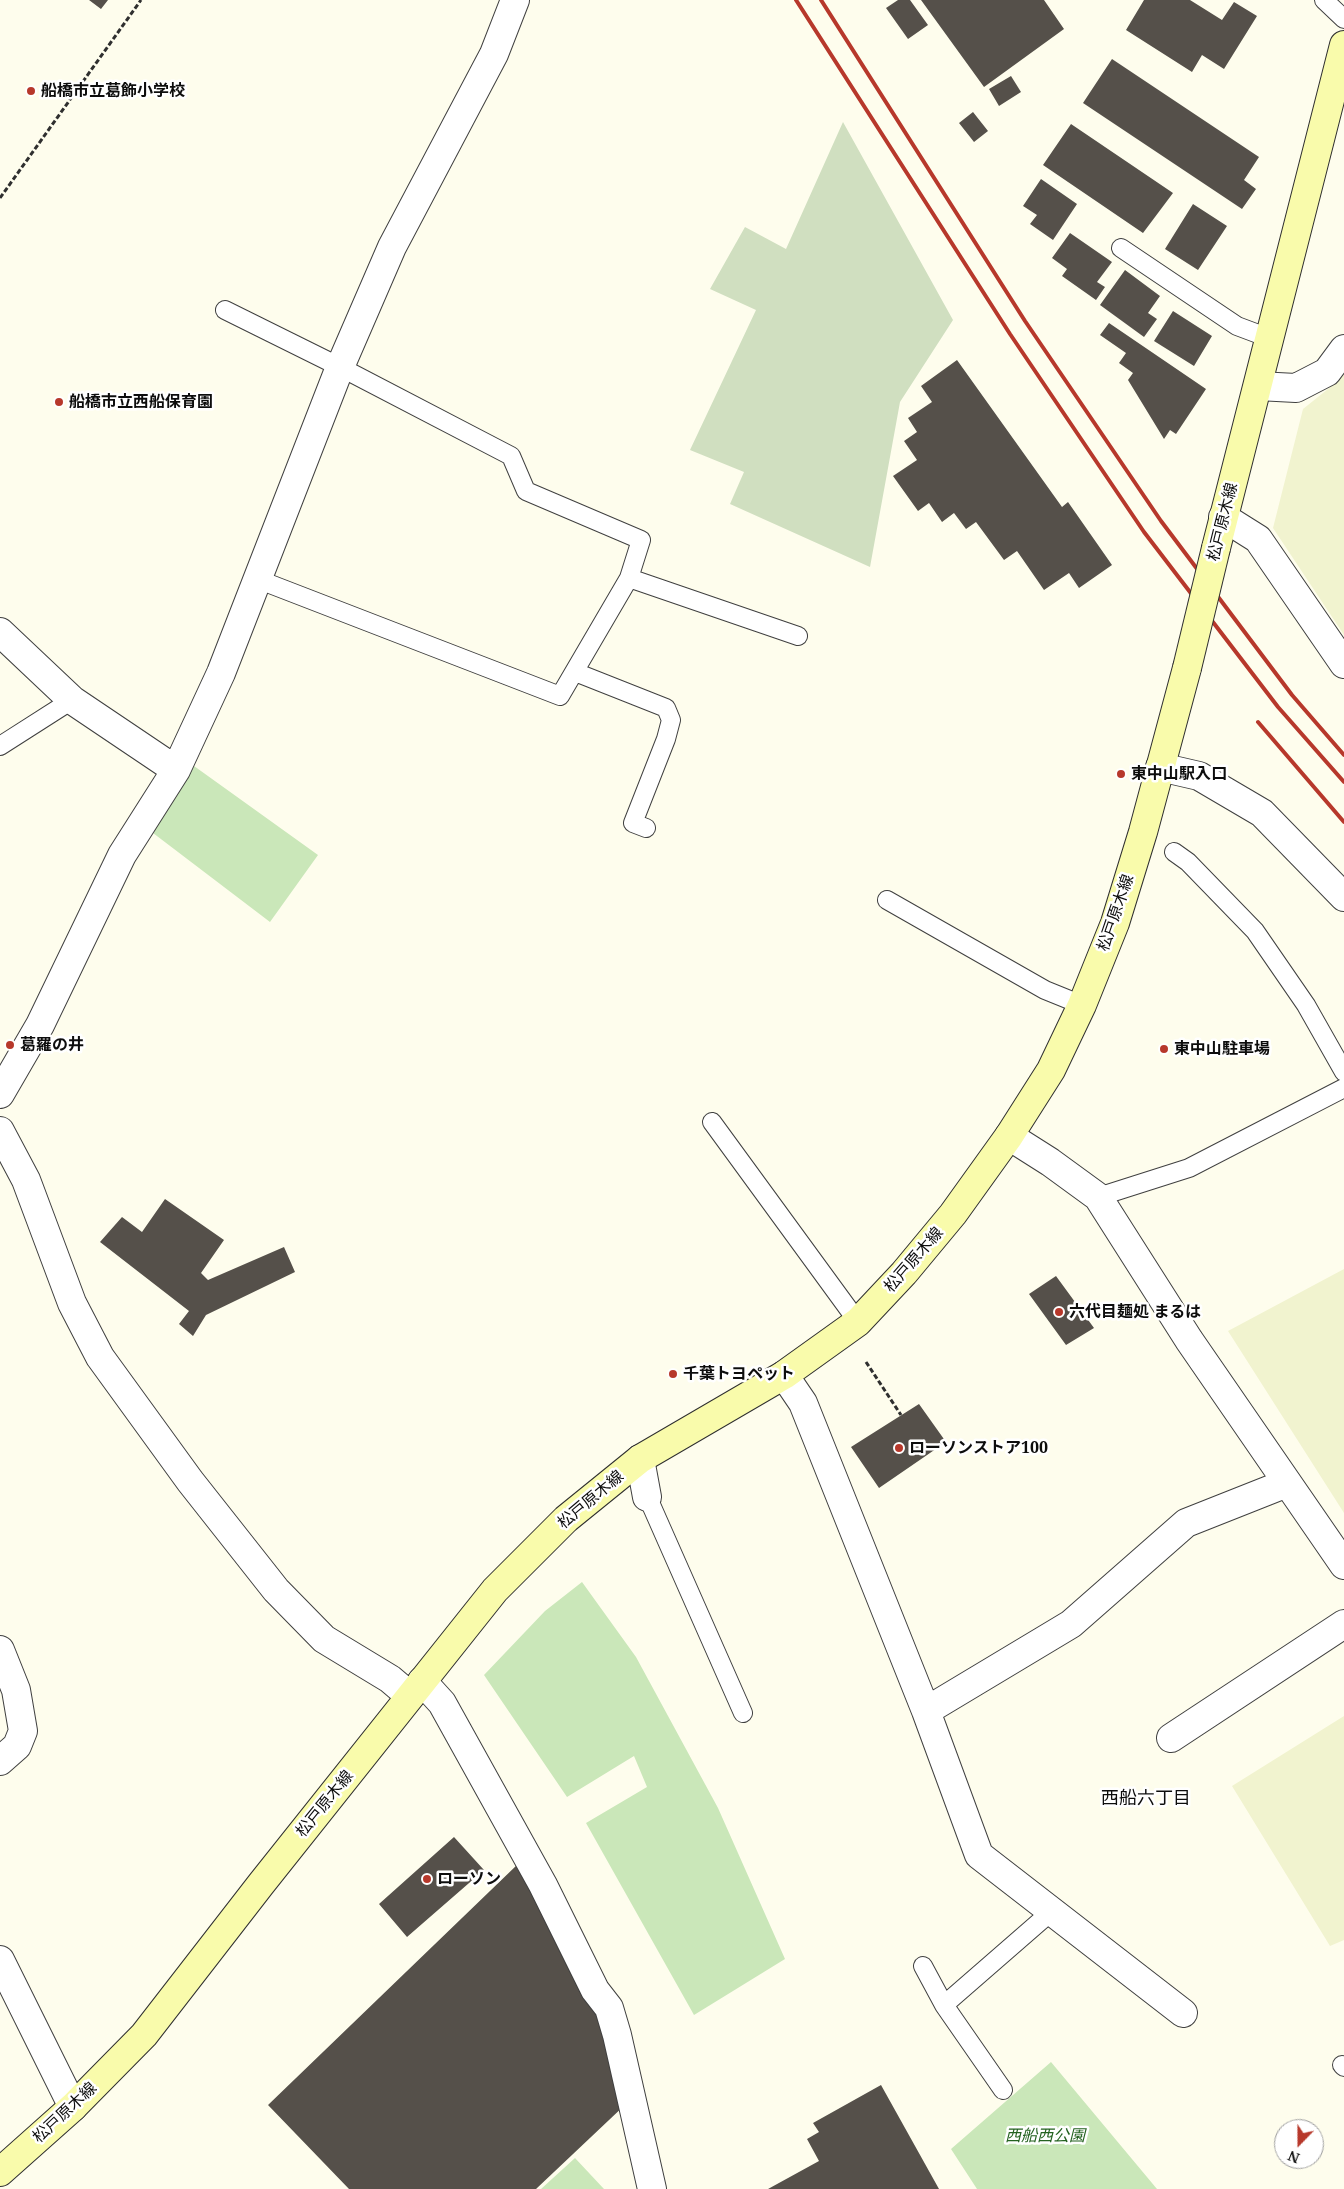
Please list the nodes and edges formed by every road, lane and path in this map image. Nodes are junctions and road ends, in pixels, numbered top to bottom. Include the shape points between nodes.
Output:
1 (141, 0) edge
2 (515, 0) edge
3 (1324, 0) edge
4 (1344, 19) edge
5 (1344, 45) edge
6 (0, 198) edge
7 (1121, 248) dead end
8 (225, 310) dead end
9 (1269, 338) junction
10 (1344, 349) edge
11 (340, 367) junction
12 (1258, 386) junction
13 (1224, 518) junction
14 (629, 578) junction
15 (257, 579) junction
16 (0, 632) edge
17 (798, 636) dead end
18 (1344, 664) edge
19 (574, 672) junction
20 (72, 700) junction
21 (0, 746) edge
22 (1160, 767) junction
23 (176, 770) junction
24 (646, 828) dead end
25 (1174, 852) dead end
26 (1344, 897) edge
27 (887, 900) dead end
28 (1082, 1005) junction
29 (1344, 1072) edge
30 (1344, 1088) edge
31 (0, 1094) edge
32 (712, 1122) dead end
33 (0, 1131) edge
34 (1009, 1136) junction
35 (1098, 1197) junction
36 (858, 1322) junction
37 (866, 1362) dead end
38 (784, 1375) junction
39 (901, 1415) dead end
40 (640, 1459) junction
41 (1288, 1483) junction
42 (648, 1498) joint
43 (1344, 1565) edge
44 (1344, 1624) edge
45 (0, 1650) edge
46 (416, 1689) junction
47 (926, 1711) junction
48 (742, 1713) dead end
49 (1172, 1738) dead end
50 (0, 1761) edge
51 (1052, 1911) junction
52 (0, 1960) edge
53 (923, 1966) dead end
54 (944, 2005) junction
55 (1183, 2013) dead end
56 (1003, 2090) dead end
57 (73, 2107) junction
58 (0, 2172) edge
59 (652, 2189) edge

1 - 6 path
2 - 11 street via 494,54 392,247
3 - 4 lane
5 - 9 main road, 松戸原木線
7 - 9 lane via 1237,326
8 - 11 lane
9 - 12 main road, 松戸原木線
10 - 12 street via 1327,372 1296,388
11 - 14 lane via 511,456 526,491 641,540
11 - 15 street
12 - 13 main road, 松戸原木線
13 - 18 street via 1258,539
13 - 22 main road, 松戸原木線, bridge
14 - 17 lane
14 - 19 lane
15 - 19 lane via 560,696
15 - 23 street via 221,673
16 - 20 street
19 - 24 lane via 666,708 671,720 666,739 633,822
20 - 21 lane
20 - 23 street
22 - 26 street via 1199,776 1262,813
22 - 28 main road, 松戸原木線 via 1115,923
23 - 31 street via 122,854 40,1025
25 - 29 lane via 1188,862 1255,931 1306,1004
27 - 28 lane via 1045,990
28 - 34 main road, 松戸原木線 via 1051,1070
30 - 35 lane via 1189,1168
32 - 36 lane
33 - 46 street via 26,1180 72,1303 100,1357 190,1481 276,1590 324,1639 390,1679
34 - 35 street
34 - 36 main road, 松戸原木線 via 953,1214 904,1274
35 - 41 street via 1189,1340
36 - 38 main road, 松戸原木線
37 - 39 path
38 - 40 main road, 松戸原木線
38 - 47 street via 803,1402
40 - 42 street
40 - 46 main road, 松戸原木線 via 566,1519 502,1584
41 - 43 street
41 - 47 street via 1186,1523 1071,1624
42 - 48 lane
44 - 49 street
45 - 50 street via 16,1690 23,1731 18,1746
46 - 57 main road, 松戸原木線 via 144,2035
46 - 59 street via 442,1702 543,1885 595,1990 609,2008
47 - 51 street via 979,1855
51 - 54 lane
51 - 55 street
52 - 57 street
53 - 54 lane
54 - 56 lane
57 - 58 main road, 松戸原木線

